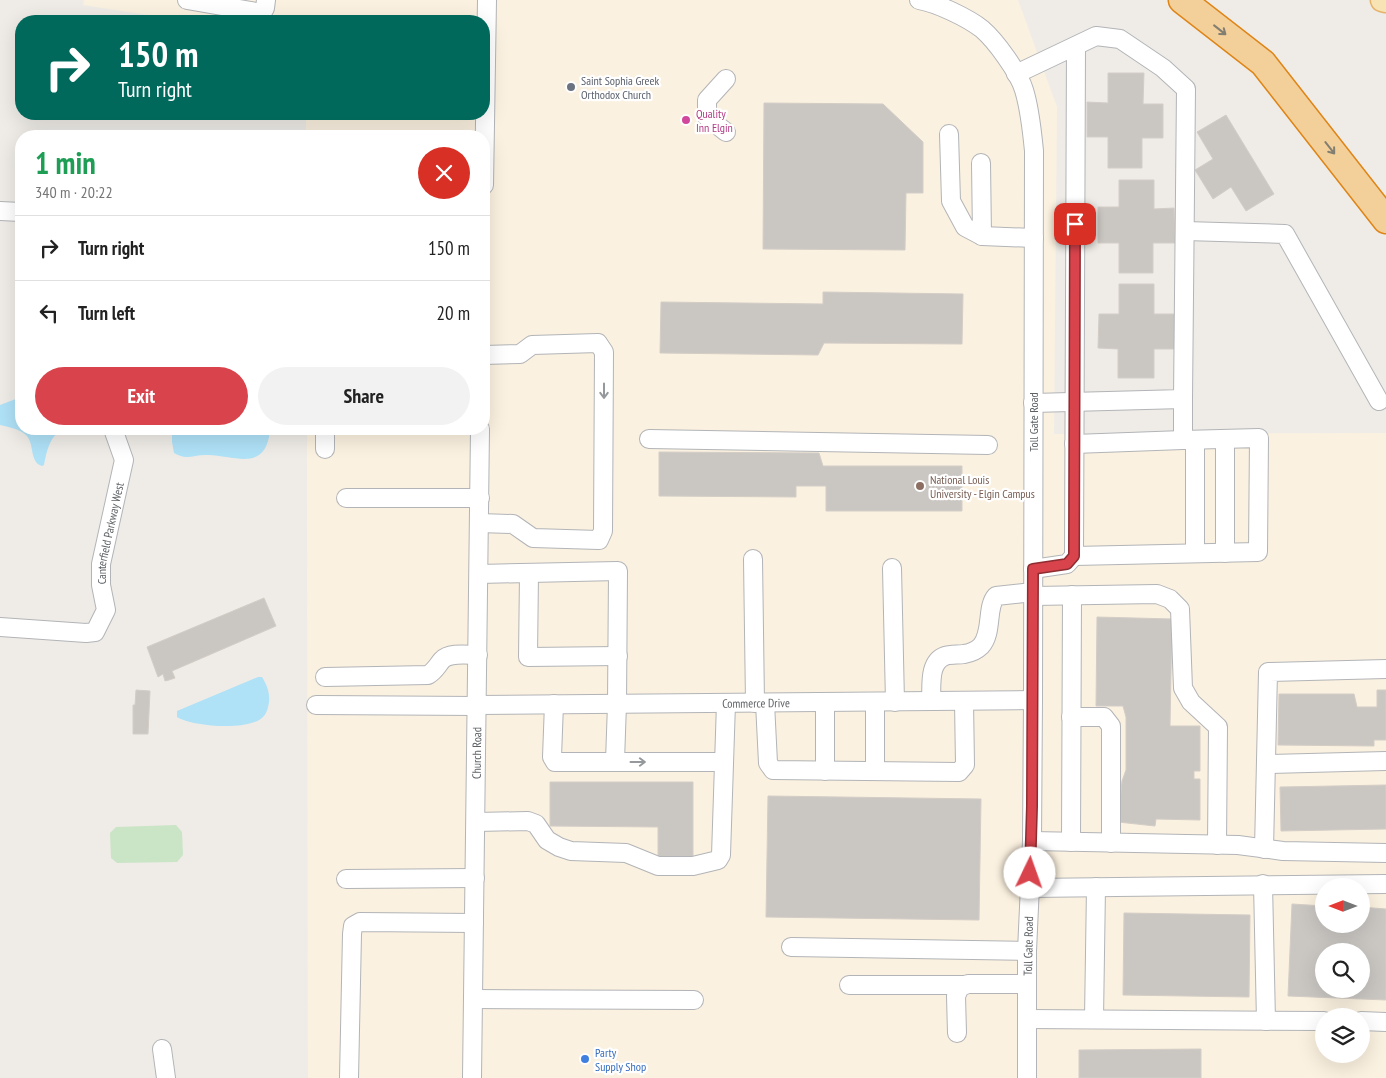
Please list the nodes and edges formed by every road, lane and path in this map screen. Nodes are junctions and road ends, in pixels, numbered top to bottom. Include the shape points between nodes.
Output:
1 (187, 0) edge
2 (266, 0) edge
3 (488, 0) edge
4 (919, 0) edge
5 (1182, 0) edge
6 (1382, 0) edge
7 (1386, 1) edge
8 (488, 15) edge
9 (1076, 46) junction
10 (1016, 74) junction
11 (726, 79) dead end
12 (726, 132) dead end
13 (950, 134) dead end
14 (981, 163) dead end
15 (0, 211) edge
16 (15, 212) edge
17 (1386, 220) edge
18 (1186, 231) junction
19 (982, 236) junction
20 (1034, 238) junction
21 (490, 355) edge
22 (1184, 399) junction
23 (1379, 401) dead end
24 (1074, 402) junction
25 (1033, 403) junction
26 (115, 435) edge
27 (325, 435) edge
28 (480, 435) edge
29 (649, 439) dead end
30 (1224, 439) junction
31 (1189, 440) junction
32 (1074, 444) junction
33 (988, 445) dead end
34 (325, 449) dead end
35 (346, 498) dead end
36 (480, 498) junction
37 (479, 523) junction
38 (1224, 552) junction
39 (1195, 553) junction
40 (1074, 556) junction
41 (753, 559) dead end
42 (892, 568) dead end
43 (1033, 569) junction
44 (479, 574) junction
45 (529, 574) junction
46 (1033, 594) junction
47 (1072, 596) junction
48 (0, 627) edge
49 (478, 655) junction
50 (618, 656) junction
51 (1386, 669) edge
52 (325, 677) dead end
53 (1033, 700) junction
54 (931, 701) junction
55 (964, 701) junction
56 (825, 702) junction
57 (875, 702) junction
58 (895, 702) junction
59 (726, 703) junction
60 (760, 703) junction
61 (554, 704) junction
62 (617, 704) junction
63 (477, 705) junction
64 (316, 706) dead end
65 (1071, 717) junction
66 (615, 761) junction
67 (1386, 761) edge
68 (724, 762) junction
69 (1266, 764) junction
70 (825, 771) junction
71 (875, 771) junction
72 (476, 822) junction
73 (1032, 841) junction
74 (1071, 842) junction
75 (1111, 843) junction
76 (1217, 845) junction
77 (1264, 848) junction
78 (1386, 853) edge
79 (475, 878) junction
80 (346, 879) dead end
81 (1263, 884) junction
82 (1386, 884) edge
83 (1096, 887) junction
84 (1029, 888) junction
85 (474, 923) junction
86 (791, 946) dead end
87 (1027, 951) junction
88 (849, 984) dead end
89 (963, 984) junction
90 (1027, 984) junction
91 (473, 999) junction
92 (694, 1000) dead end
93 (1028, 1019) junction
94 (1094, 1019) junction
95 (1266, 1021) junction
96 (1315, 1021) edge
97 (1370, 1021) edge
98 (1386, 1022) edge
99 (957, 1033) dead end
100 (162, 1049) dead end
101 (166, 1078) edge
102 (349, 1078) edge
103 (472, 1078) edge
104 (1027, 1078) edge

1 - 2 street via 262,13
3 - 8 street
4 - 10 street, Toll Gate Road via 955,13 982,29
5 -> 17 highway via 1263,63
6 - 7 main road
9 - 10 street
9 - 18 street via 1096,36 1120,39 1163,68 1186,89
9 - 24 street
10 - 20 street, Toll Gate Road via 1024,88 1034,151
11 - 12 street via 707,100 707,117
13 - 19 street via 951,201 965,227
14 - 19 street
15 - 16 street
18 - 22 street
18 - 23 street via 1285,234
19 - 20 street
20 - 25 street, Toll Gate Road
21 -> 37 street via 520,354 532,345 598,343 604,352 603,531 599,540 533,538 513,524
22 - 24 street
22 - 31 street
24 - 25 street
24 - 32 street
25 - 43 street, Toll Gate Road
26 - 48 street, Canterfield Parkway West via 124,460 101,564 106,610 95,632
27 - 34 street
28 - 36 street, Church Road
29 - 33 street
30 - 31 street
30 - 38 street
30 - 38 street via 1259,438 1258,552
31 - 32 street
31 - 39 street
32 - 40 street
35 - 36 street
36 - 37 street, Church Road
37 - 44 street, Church Road
38 - 39 street
39 - 40 street
40 - 43 street via 1067,564
41 - 60 street
42 - 58 street
43 - 46 street, Toll Gate Road
44 - 45 street
44 - 49 street, Church Road
45 - 50 street via 528,658
45 - 50 street via 618,571
46 - 47 street
46 - 53 street, Toll Gate Road
46 - 54 street via 996,596 992,600 988,633 982,646 972,653 944,656 936,663 932,672
47 - 65 street
47 - 76 street via 1157,594 1170,599 1180,609 1183,688 1191,702 1218,727
49 - 52 street via 447,657 428,675
49 - 63 street, Church Road
50 - 62 street
51 - 69 street via 1268,672
53 - 55 street, Commerce Drive
53 - 73 street, Toll Gate Road
54 - 55 street, Commerce Drive
54 - 58 street, Commerce Drive
55 - 71 street via 965,766 959,772
56 - 57 street, Commerce Drive
56 - 60 street, Commerce Drive
56 - 70 street
57 - 58 street, Commerce Drive
57 - 71 street
59 - 60 street, Commerce Drive
59 - 62 street, Commerce Drive
59 - 68 street
60 - 70 street via 768,763 773,770
61 - 62 street, Commerce Drive
61 - 63 street, Commerce Drive
61 - 66 street via 552,757 555,762
62 - 66 street
63 - 64 street, Commerce Drive
63 - 72 street, Church Road
65 - 74 street
65 - 75 street via 1104,717 1111,726
66 -> 68 street
67 - 69 street
68 - 72 street via 721,855 712,862 693,866 658,866 626,853 565,849 547,840 536,824 528,821
69 - 77 street
70 - 71 street
72 - 79 street, Church Road
73 - 74 street
73 - 84 street, Toll Gate Road
74 - 75 street
75 - 76 street
76 - 77 street
77 - 78 street
79 - 80 street
79 - 85 street, Church Road
81 - 82 street
81 - 83 street
81 - 95 street
83 - 84 street
83 - 94 street
84 - 87 street, Toll Gate Road
85 - 91 street, Church Road
85 - 102 street via 360,922 353,926
86 - 87 street
87 - 90 street, Toll Gate Road
88 - 89 street
89 - 90 street
89 - 99 street via 956,996
90 - 93 street, Toll Gate Road
91 - 92 street
91 - 103 street, Church Road
93 - 94 street
93 - 104 street, Toll Gate Road
94 - 95 street
95 - 96 street
97 - 98 street
100 - 101 street

